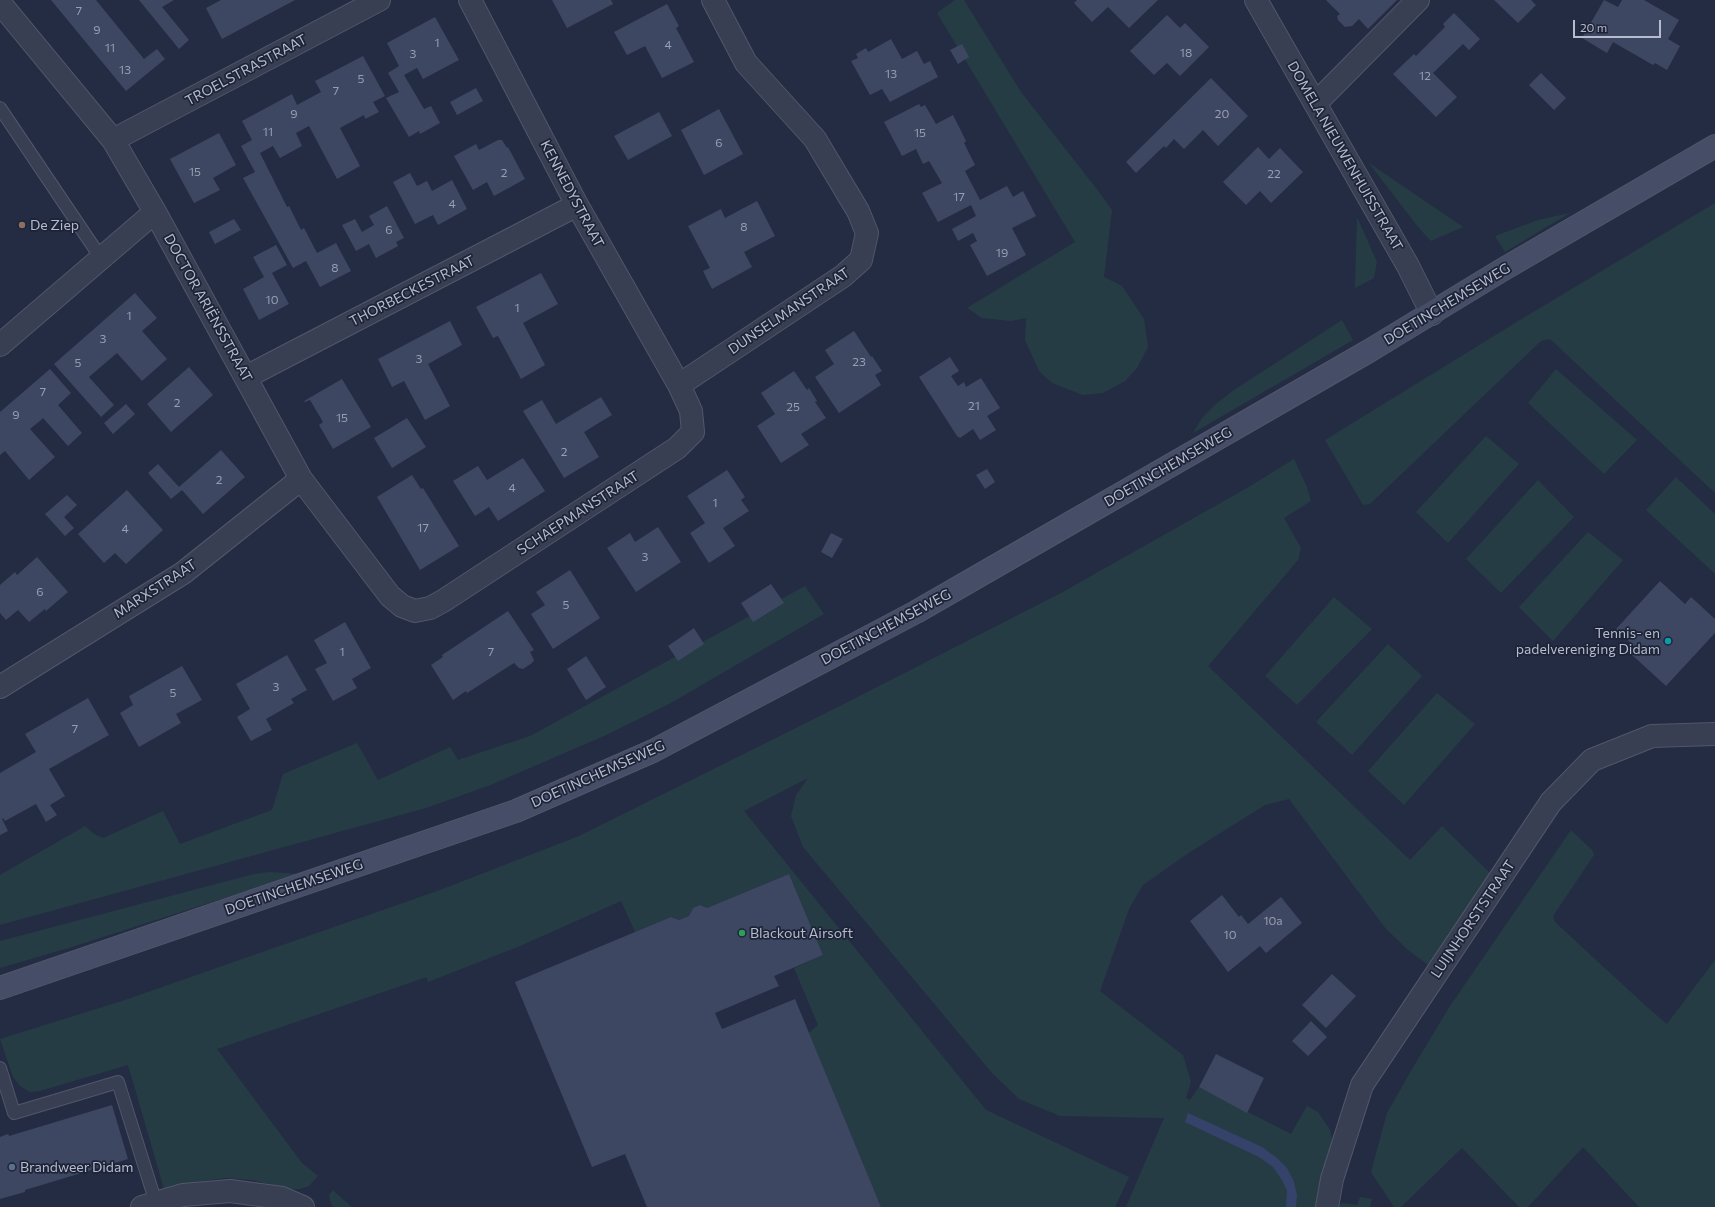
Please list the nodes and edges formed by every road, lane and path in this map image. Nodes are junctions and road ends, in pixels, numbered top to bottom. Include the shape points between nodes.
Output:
1 (379, 0) edge
2 (470, 0) edge
3 (713, 0) edge
4 (1256, 0) edge
5 (1418, 0) edge
6 (1, 6) edge
7 (1316, 103) junction
8 (0, 108) edge
9 (112, 140) junction
10 (1715, 146) edge
11 (577, 205) junction
12 (155, 212) junction
13 (101, 258) junction
14 (1432, 314) junction
15 (0, 345) edge
16 (246, 377) junction
17 (679, 385) junction
18 (301, 479) junction
19 (415, 611) joint
20 (0, 687) edge
21 (1715, 734) edge
22 (0, 988) edge
23 (0, 1068) edge
24 (149, 1205) edge
25 (303, 1207) edge
26 (1327, 1207) edge

1 - 9 street, TROELSTRASTRAAT
2 - 11 street, KENNEDYSTRAAT
3 - 17 street, DUNSELMANSTRAAT via 746,63 815,139 858,211 867,234 860,260 843,276
4 - 7 street, DOMELA NIEUWENHUISSTRAAT
5 - 7 street
6 - 9 street, DOCTOR ARIËNSSTRAAT
7 - 14 street, DOMELA NIEUWENHUISSTRAAT via 1408,266
8 - 13 lane
9 - 12 street, DOCTOR ARIËNSSTRAAT
10 - 14 main road, DOETINCHEMSEWEG via 1502,270
11 - 16 street, THORBECKESTRAAT
11 - 17 street, KENNEDYSTRAAT
12 - 13 street
12 - 16 street, DOCTOR ARIËNSSTRAAT
13 - 15 street
14 - 22 main road, DOETINCHEMSEWEG via 916,612 653,751 516,811
16 - 18 street, DOCTOR ARIËNSSTRAAT
17 - 19 street, SCHAEPMANSTRAAT via 691,411 693,432 677,448 443,601 430,608
18 - 19 street, DOCTOR ARIËNSSTRAAT via 390,596 402,606
18 - 20 street, MARXSTRAAT via 183,573
21 - 26 street, LUIJNHORSTSTRAAT via 1645,738 1592,760 1551,802 1362,1084 1332,1179
23 - 24 lane via 14,1113 118,1082
24 - 25 street via 183,1195 230,1191 282,1198

